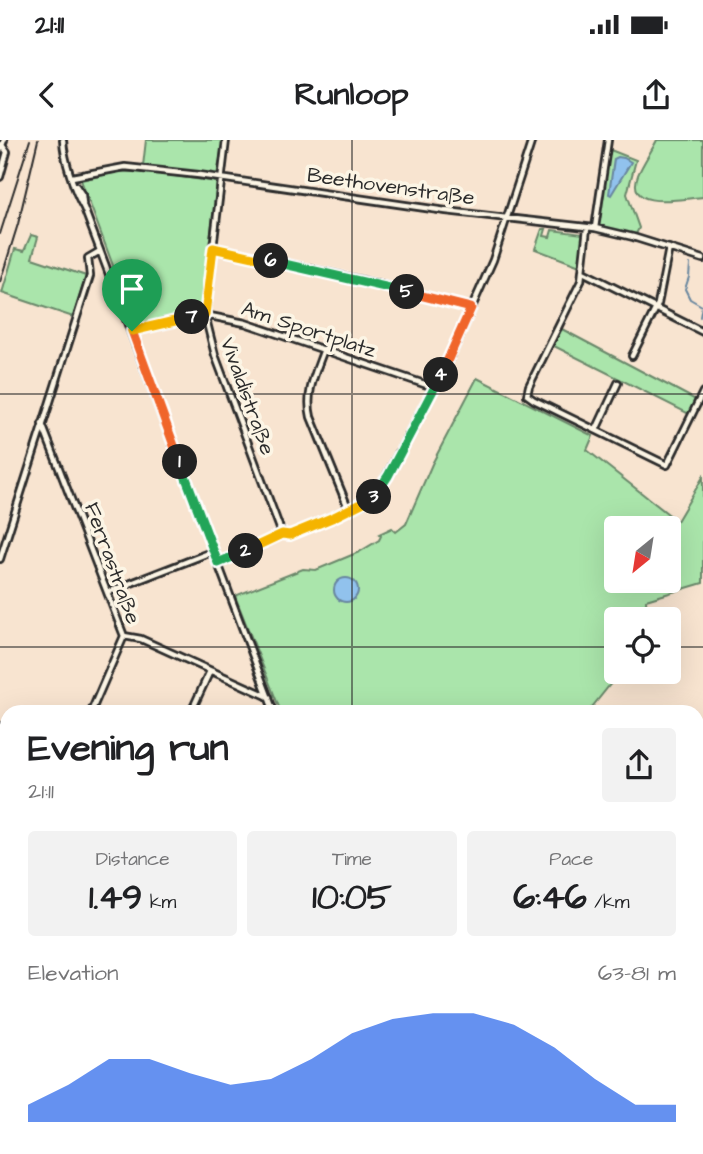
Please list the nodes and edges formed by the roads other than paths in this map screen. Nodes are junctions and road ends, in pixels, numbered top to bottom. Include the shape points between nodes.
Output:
1 (63, 140) edge
2 (226, 140) edge
3 (532, 140) edge
4 (608, 140) edge
5 (2, 143) edge
6 (0, 151) edge
7 (0, 177) edge
8 (220, 177) junction
9 (73, 179) junction
10 (507, 219) junction
11 (587, 228) junction
12 (595, 228) junction
13 (213, 248) junction
14 (669, 248) junction
15 (100, 251) junction
16 (703, 259) edge
17 (583, 272) junction
18 (471, 308) junction
19 (656, 309) junction
20 (205, 315) junction
21 (132, 331) junction
22 (703, 332) edge
23 (324, 349) junction
24 (632, 356) dead end
25 (618, 383) dead end
26 (433, 387) junction
27 (703, 392) edge
28 (42, 424) junction
29 (596, 430) junction
30 (349, 510) junction
31 (282, 534) junction
32 (214, 551) junction
33 (0, 559) edge
34 (218, 563) junction
35 (108, 592) junction
36 (124, 639) junction
37 (210, 671) junction
38 (269, 697) junction
39 (94, 705) edge
40 (194, 705) edge
41 (272, 705) edge

1 - 9 street
2 - 8 street, Vivaldistraße
3 - 10 street
4 - 12 street
5 - 6 street
5 - 7 street via 7,152
8 - 9 street, Beethovenstraße via 125,167
8 - 10 street, Beethovenstraße
8 - 13 street, Vivaldistraße
9 - 15 street
10 - 11 street, Beethovenstraße
10 - 18 street
11 - 12 street, Beethovenstraße
11 - 17 street
12 - 14 street, Beethovenstraße
13 - 18 street
13 - 20 street, Vivaldistraße
14 - 16 street, Beethovenstraße
14 - 19 street
15 - 21 street
15 - 28 street via 88,258 90,276
17 - 19 street
17 - 29 street via 527,395
18 - 26 street
19 - 22 street
19 - 24 street
20 - 21 street, Am Sportplatz
20 - 23 street, Am Sportplatz
20 - 31 street, Vivaldistraße via 215,355
21 - 32 street
23 - 26 street, Am Sportplatz
23 - 30 street via 307,403
25 - 29 street
26 - 30 street via 379,490 372,500
27 - 29 street via 667,465
28 - 33 street
28 - 35 street, Ferrastraße
30 - 31 street via 290,535
31 - 34 street
32 - 34 street
32 - 35 street
34 - 38 street
35 - 36 street, Ferrastraße
36 - 37 street via 141,639
36 - 39 street, Ferrastraße
37 - 38 street
37 - 40 street
38 - 41 street

